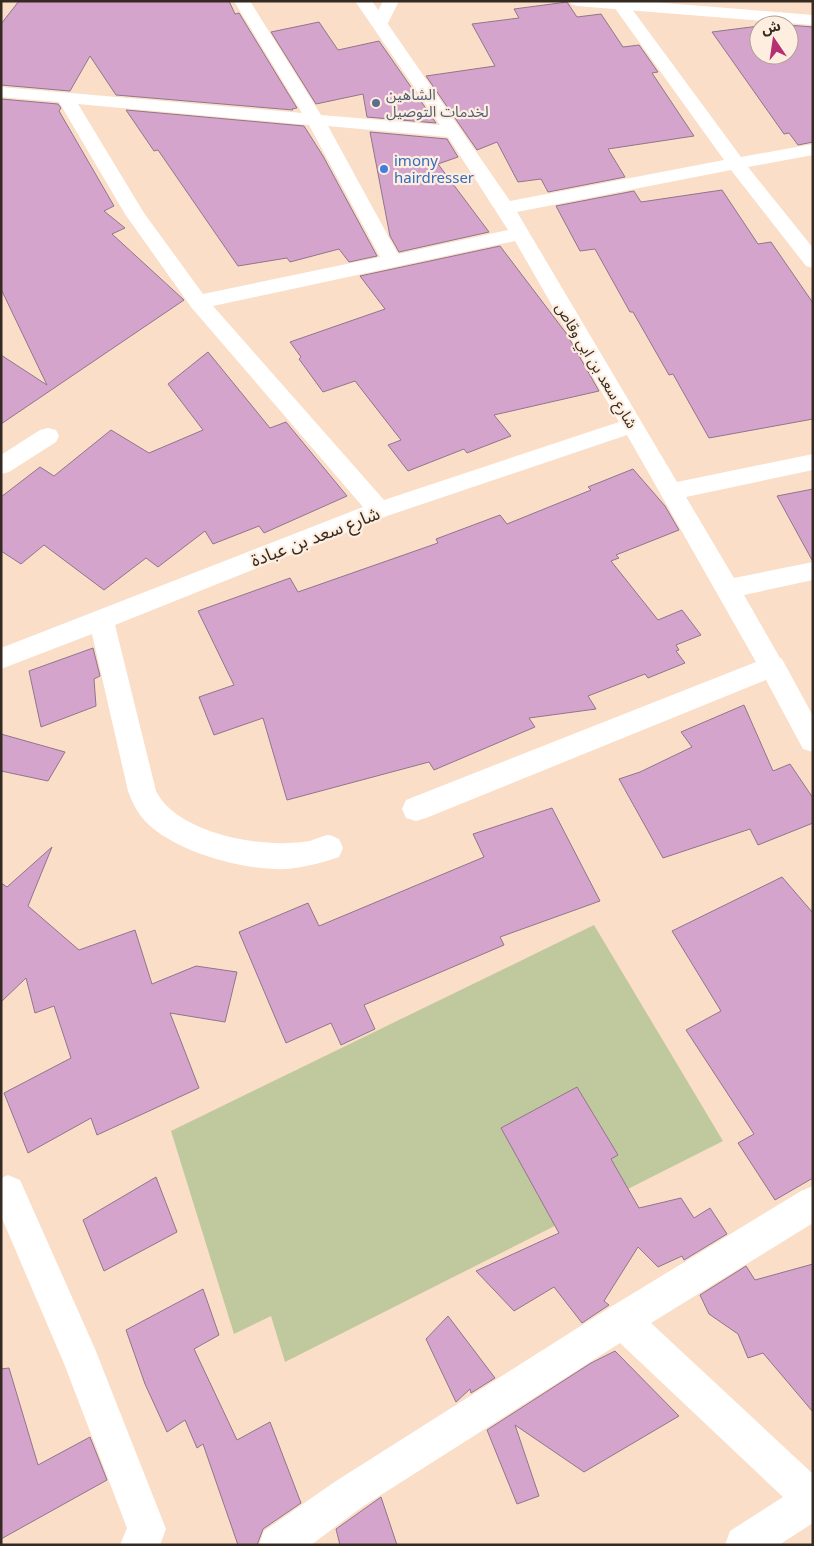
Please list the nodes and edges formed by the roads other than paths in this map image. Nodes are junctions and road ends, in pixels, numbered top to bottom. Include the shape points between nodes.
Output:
1 (242, 1) edge
2 (363, 1) edge
3 (391, 1) edge
4 (577, 1) edge
5 (620, 4) junction
6 (813, 20) edge
7 (380, 23) junction
8 (1, 92) edge
9 (65, 98) junction
10 (316, 121) junction
11 (453, 132) junction
12 (813, 149) edge
13 (737, 165) junction
14 (505, 208) junction
15 (520, 234) junction
16 (391, 260) junction
17 (813, 262) edge
18 (198, 302) junction
19 (633, 425) junction
20 (48, 436) dead end
21 (813, 462) edge
22 (1, 466) edge
23 (672, 492) junction
24 (379, 510) junction
25 (813, 571) edge
26 (728, 589) junction
27 (101, 619) junction
28 (1, 659) edge
29 (773, 666) junction
30 (813, 741) edge
31 (416, 809) dead end
32 (329, 848) dead end
33 (8, 1192) dead end
34 (813, 1203) edge
35 (622, 1321) junction
36 (813, 1500) edge
37 (138, 1545) edge
38 (278, 1545) edge
39 (744, 1545) edge

1 - 10 street
2 - 7 street, شارع سعد بن ابي وقاص
3 - 7 street
4 - 5 street
5 - 6 street
5 - 13 street
7 - 11 street, شارع سعد بن ابي وقاص
8 - 9 street
9 - 10 street
9 - 18 street via 134,214
10 - 11 street
10 - 16 street
11 - 14 street, شارع سعد بن ابي وقاص
12 - 13 street
13 - 14 street
13 - 17 street
14 - 15 street, شارع سعد بن ابي وقاص
15 - 16 street
15 - 19 street, شارع سعد بن ابي وقاص
16 - 18 street
18 - 24 street
19 - 23 street, شارع سعد بن ابي وقاص
19 - 24 street, شارع سعد بن عبادة
20 - 22 street
21 - 23 street
23 - 26 street, شارع سعد بن ابي وقاص
24 - 27 street, شارع سعد بن عبادة
25 - 26 street
26 - 29 street, شارع سعد بن ابي وقاص
27 - 28 street, شارع سعد بن عبادة
27 - 32 street via 142,791 150,807 189,835 235,850 298,857
29 - 30 street, شارع سعد بن ابي وقاص
29 - 31 street
33 - 37 street via 82,1362 147,1528
34 - 35 street
35 - 36 street
35 - 38 street via 348,1494
36 - 39 street

